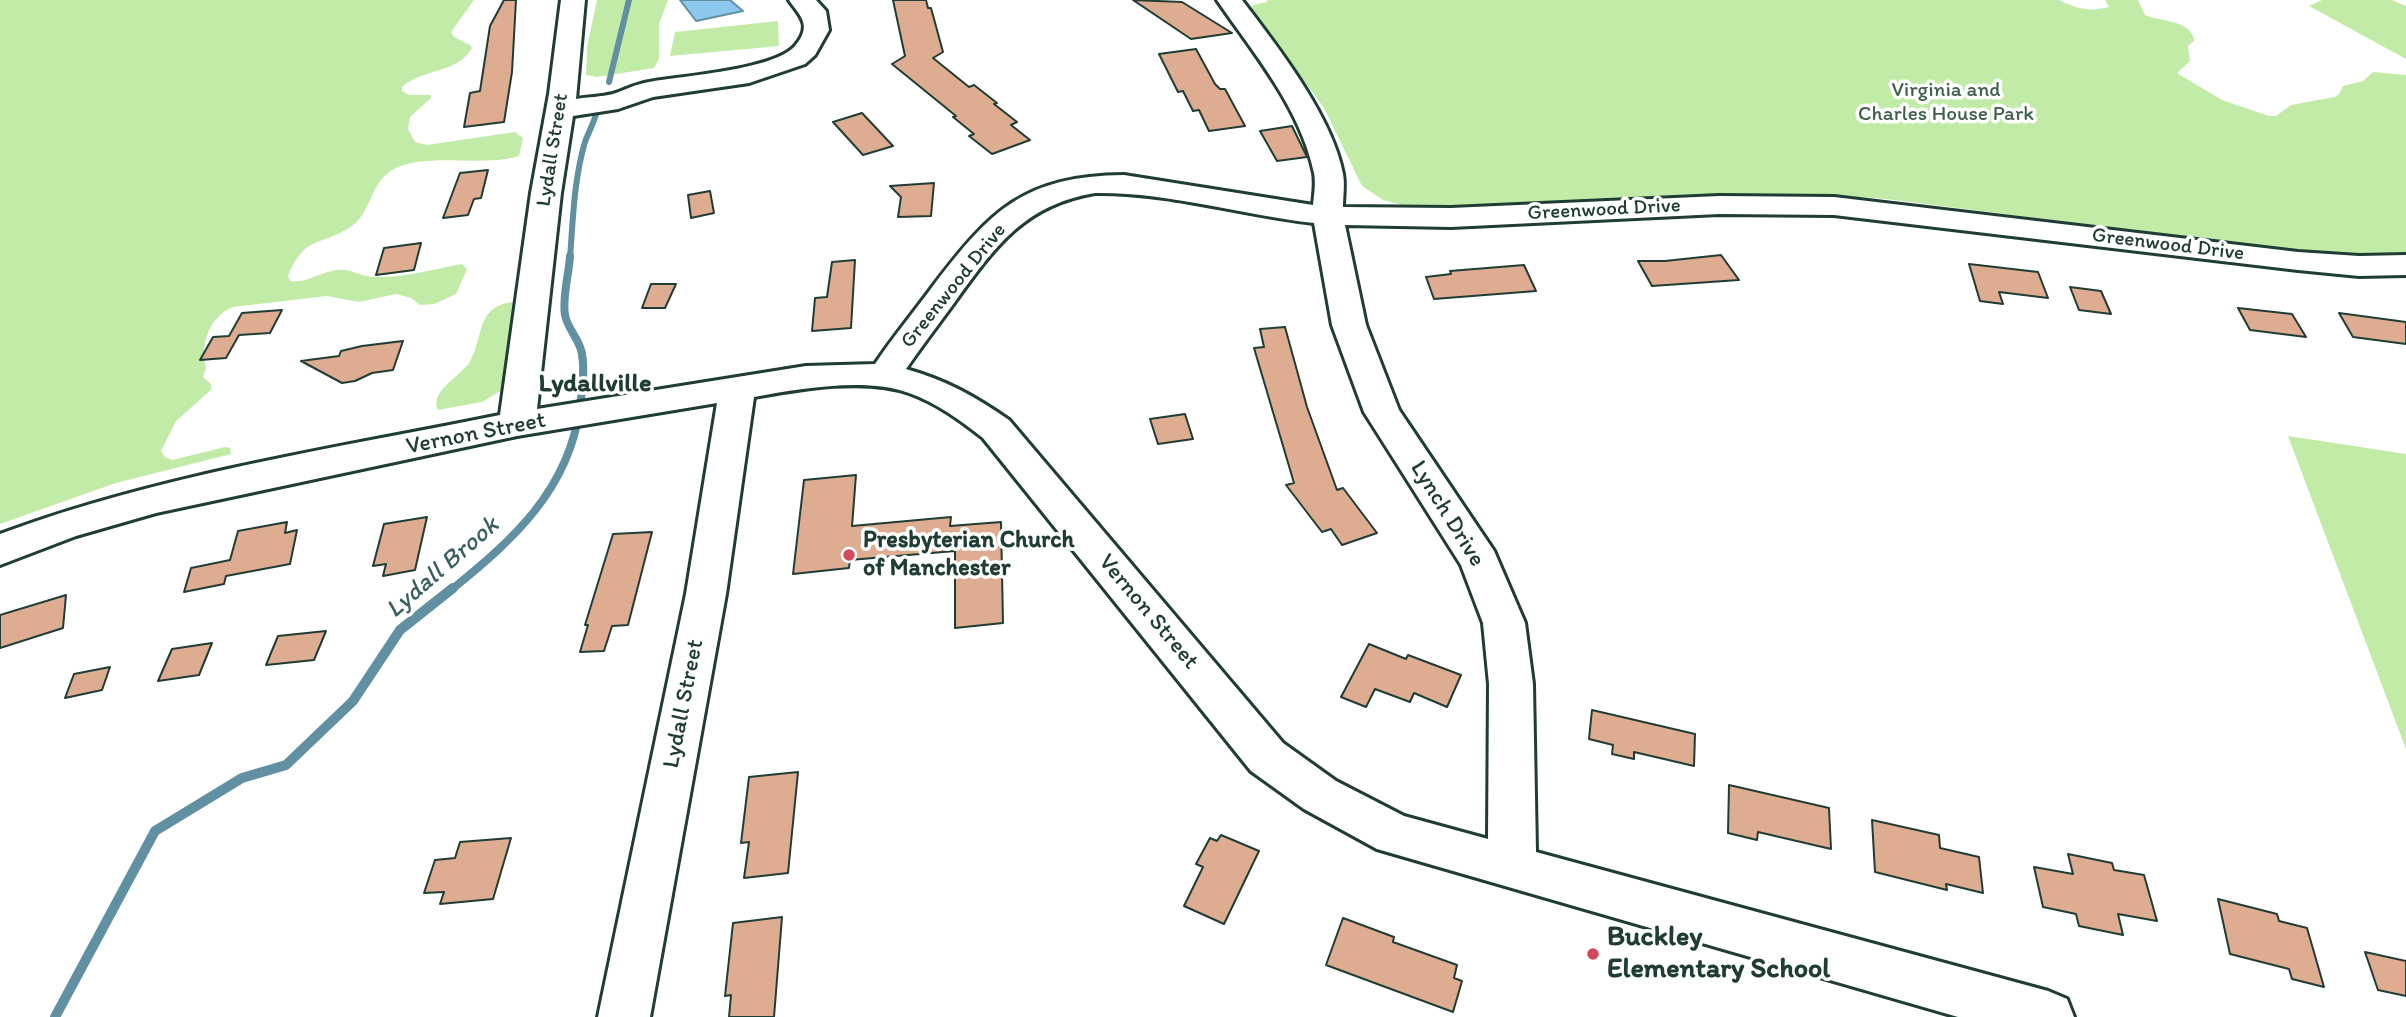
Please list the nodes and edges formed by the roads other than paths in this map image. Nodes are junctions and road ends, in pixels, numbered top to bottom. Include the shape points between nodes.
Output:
1 (573, 0) edge
2 (801, 0) edge
3 (1229, 0) edge
4 (562, 102) junction
5 (1328, 215) junction
6 (2406, 265) edge
7 (886, 375) junction
8 (737, 390) junction
9 (517, 424) junction
10 (0, 550) edge
11 (1512, 867) junction
12 (624, 1017) edge
13 (2048, 1017) edge

1 - 4 street, Lydall Street
2 - 4 street via 814,11 816,30 796,58 749,75
3 - 5 street, Lynch Drive via 1279,66 1316,136 1329,175
4 - 9 street, Lydall Street
5 - 6 street, Greenwood Drive via 1437,217 1799,204 1907,212 2298,261
5 - 7 street, Greenwood Drive via 1110,183 1040,198 993,233
5 - 11 street, Lynch Drive via 1349,326 1382,412 1480,562 1504,622 1511,684
7 - 8 street, Vernon Street via 806,377
7 - 11 street, Vernon Street via 957,401 996,429 1267,757 1320,795 1394,834
8 - 9 street, Vernon Street
8 - 12 street, Lydall Street via 706,594
9 - 10 street, Vernon Street via 156,499
11 - 13 street, Vernon Street

